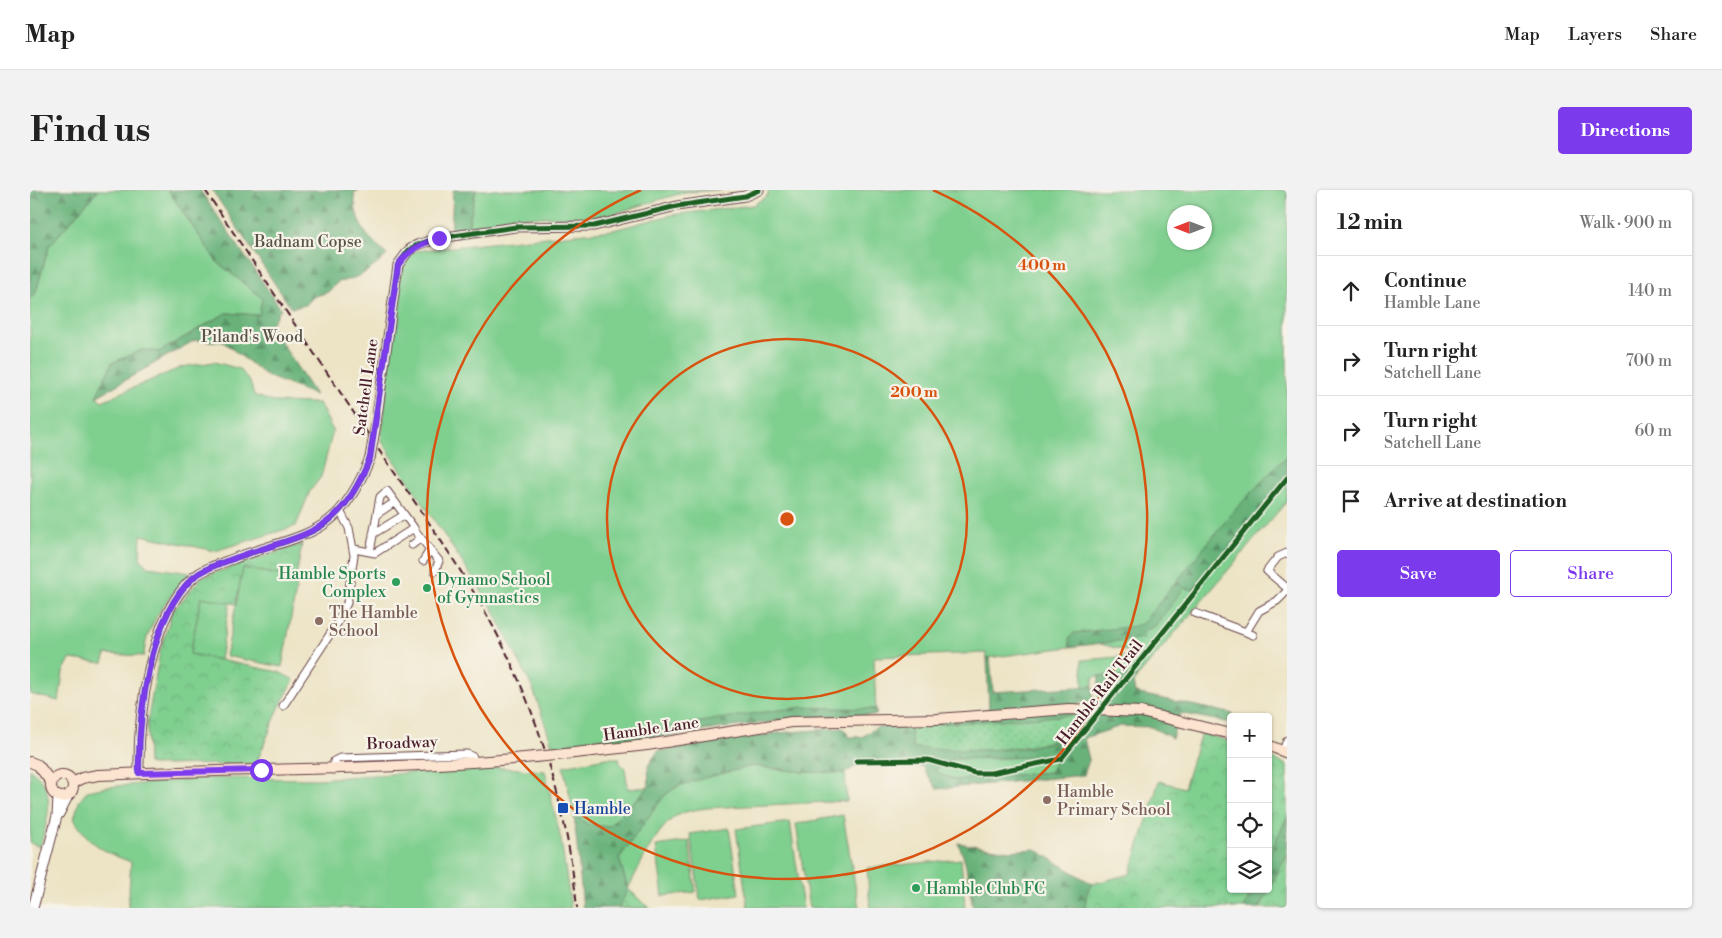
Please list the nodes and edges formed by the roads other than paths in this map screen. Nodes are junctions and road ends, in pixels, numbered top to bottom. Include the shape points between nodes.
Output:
1 (759, 190) edge
2 (395, 502) junction
3 (340, 511) junction
4 (377, 514) junction
5 (404, 515) junction
6 (413, 528) junction
7 (374, 534) junction
8 (421, 538) junction
9 (412, 545) dead end
10 (354, 549) junction
11 (430, 550) junction
12 (370, 552) junction
13 (1287, 553) edge
14 (423, 561) dead end
15 (435, 572) dead end
16 (1287, 590) edge
17 (1194, 613) dead end
18 (283, 706) dead end
19 (1227, 733) edge
20 (1287, 740) edge
21 (1272, 747) edge
22 (1285, 752) edge
23 (34, 764) edge
24 (139, 773) junction
25 (62, 774) junction
26 (51, 782) junction
27 (73, 783) junction
28 (69, 794) junction
29 (58, 796) junction
30 (57, 816) junction
31 (33, 908) edge

1 - 3 street, Satchell Lane, bridge via 745,196 677,206 594,226 516,227 439,238 409,250 398,265 370,458 359,485
2 - 4 street
2 - 4 street via 387,491 380,497
2 - 5 street
3 - 10 street via 349,528
3 - 24 street, Satchell Lane via 308,535 211,567 180,591 169,607 155,645 142,725
4 - 7 street
5 - 6 street
5 - 7 street
6 - 8 street
6 - 12 street
7 - 12 street
8 - 9 street
8 - 11 street
10 - 12 street
10 - 18 street via 347,603
11 - 14 street
11 - 15 street via 439,560
13 - 16 street via 1264,569
16 - 17 street via 1277,601 1259,611 1250,634
19 - 24 main road, Hamble Lane, bridge via 1141,712 1069,709 937,719 791,722 647,745 474,763 334,770
20 - 22 street
21 - 22 main road
23 - 25 main road
23 - 26 main road
24 - 27 main road, Hamble Lane via 98,775
25 - 26 main road
25 - 27 main road
26 - 29 main road via 51,790
27 - 28 main road
28 - 29 main road
28 - 30 street
29 - 30 street
30 - 31 street

